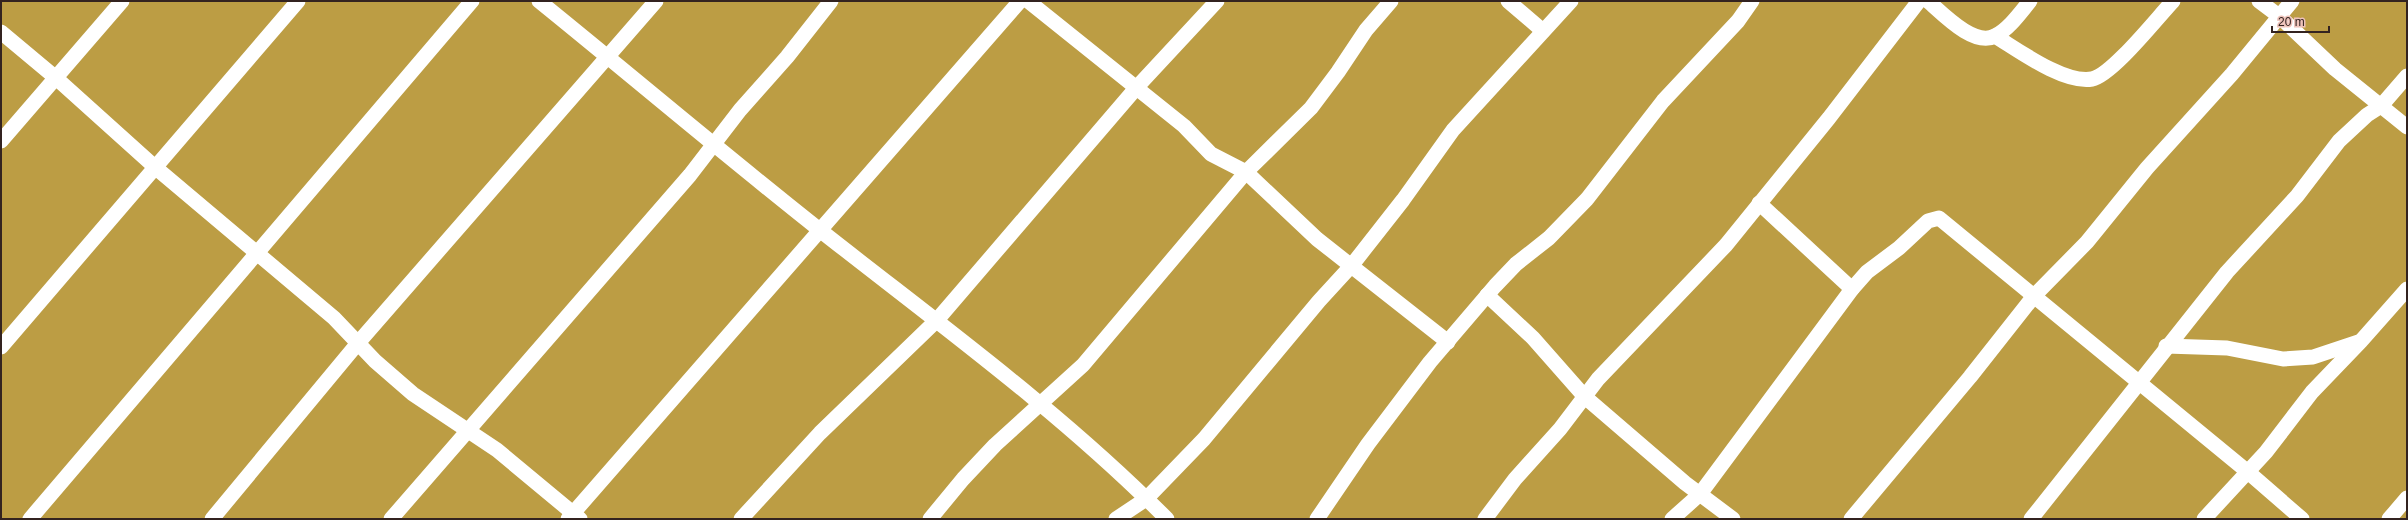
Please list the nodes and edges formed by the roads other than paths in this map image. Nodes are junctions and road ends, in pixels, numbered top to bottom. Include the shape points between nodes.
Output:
1 (122, 1) edge
2 (298, 1) edge
3 (472, 1) edge
4 (539, 1) edge
5 (656, 1) edge
6 (831, 1) edge
7 (1020, 1) edge
8 (1028, 1) edge
9 (1217, 1) edge
10 (1391, 1) edge
11 (1508, 1) edge
12 (1571, 1) edge
13 (1752, 1) edge
14 (1919, 1) edge
15 (1928, 1) edge
16 (2030, 1) edge
17 (2173, 1) edge
18 (2259, 1) edge
19 (2292, 1) edge
20 (2279, 16) junction
21 (1543, 31) junction
22 (1, 32) edge
23 (1995, 36) junction
24 (607, 56) junction
25 (2407, 76) edge
26 (56, 78) junction
27 (1137, 87) junction
28 (2381, 106) junction
29 (2407, 127) edge
30 (1, 141) edge
31 (714, 144) junction
32 (156, 168) junction
33 (1246, 172) junction
34 (1759, 203) junction
35 (821, 231) junction
36 (257, 254) junction
37 (1352, 265) junction
38 (2407, 288) edge
39 (1852, 289) junction
40 (1487, 295) junction
41 (2034, 296) junction
42 (938, 320) junction
43 (2361, 341) junction
44 (1448, 342) junction
45 (358, 343) junction
46 (2166, 346) junction
47 (1, 347) edge
48 (2139, 382) junction
49 (1585, 397) junction
50 (1042, 404) junction
51 (469, 431) junction
52 (2248, 472) junction
53 (1700, 494) junction
54 (1146, 498) junction
55 (2407, 498) edge
56 (574, 517) edge
57 (30, 519) edge
58 (212, 519) edge
59 (391, 519) edge
60 (740, 519) edge
61 (930, 519) edge
62 (1116, 519) edge
63 (1167, 519) edge
64 (1317, 519) edge
65 (1484, 519) edge
66 (1672, 519) edge
67 (1733, 519) edge
68 (1851, 519) edge
69 (2031, 519) edge
70 (2204, 519) edge
71 (2302, 519) edge
72 (2388, 519) edge

1 - 26 street
2 - 32 street
3 - 36 street
4 - 24 street
5 - 24 street
6 - 31 street
7 - 35 street
8 - 27 street
9 - 27 street
10 - 33 street via 1366,30 1310,108
11 - 21 street
12 - 21 street
13 - 40 street via 1738,21 1663,101 1587,199 1549,238 1516,264
14 - 34 street via 1829,118
15 - 23 street via 1970,34 1981,38
16 - 23 street via 2011,23
17 - 23 street via 2116,62 2106,71 2090,79 2075,78 2056,70
18 - 20 street
19 - 20 street
20 - 28 street via 2335,70
20 - 41 street via 2232,74 2146,168 2087,242
21 - 37 street via 1453,130
22 - 26 street
24 - 31 street
24 - 45 street
25 - 28 street
26 - 30 street
26 - 32 street
27 - 33 street via 1184,126 1211,154
27 - 42 street
28 - 29 street
28 - 46 street via 2366,115 2339,141 2297,196 2227,272
31 - 35 street
31 - 51 street
32 - 36 street
32 - 47 street
33 - 37 street via 1317,239
33 - 50 street via 1083,365
34 - 39 street
34 - 49 street via 1726,245 1602,374
35 - 42 street
35 - 56 street
36 - 45 street via 334,318
36 - 57 street
37 - 44 street via 1412,316
37 - 54 street via 1318,301 1204,439
38 - 43 street
39 - 41 street via 1867,272 1899,248 1928,221 1939,218
39 - 53 street
40 - 44 street
40 - 49 street via 1548,353
41 - 48 street
41 - 68 street
42 - 50 street
42 - 60 street via 820,433
43 - 46 street via 2313,357 2283,359 2227,348
43 - 52 street via 2312,392
44 - 64 street via 1368,444
45 - 51 street via 413,394
45 - 58 street
46 - 48 street
48 - 52 street
48 - 69 street
49 - 53 street
49 - 65 street
50 - 54 street
50 - 61 street via 979,462
51 - 56 street via 497,450
51 - 59 street
52 - 70 street
52 - 71 street
53 - 66 street
53 - 67 street
54 - 62 street
54 - 63 street
55 - 72 street

